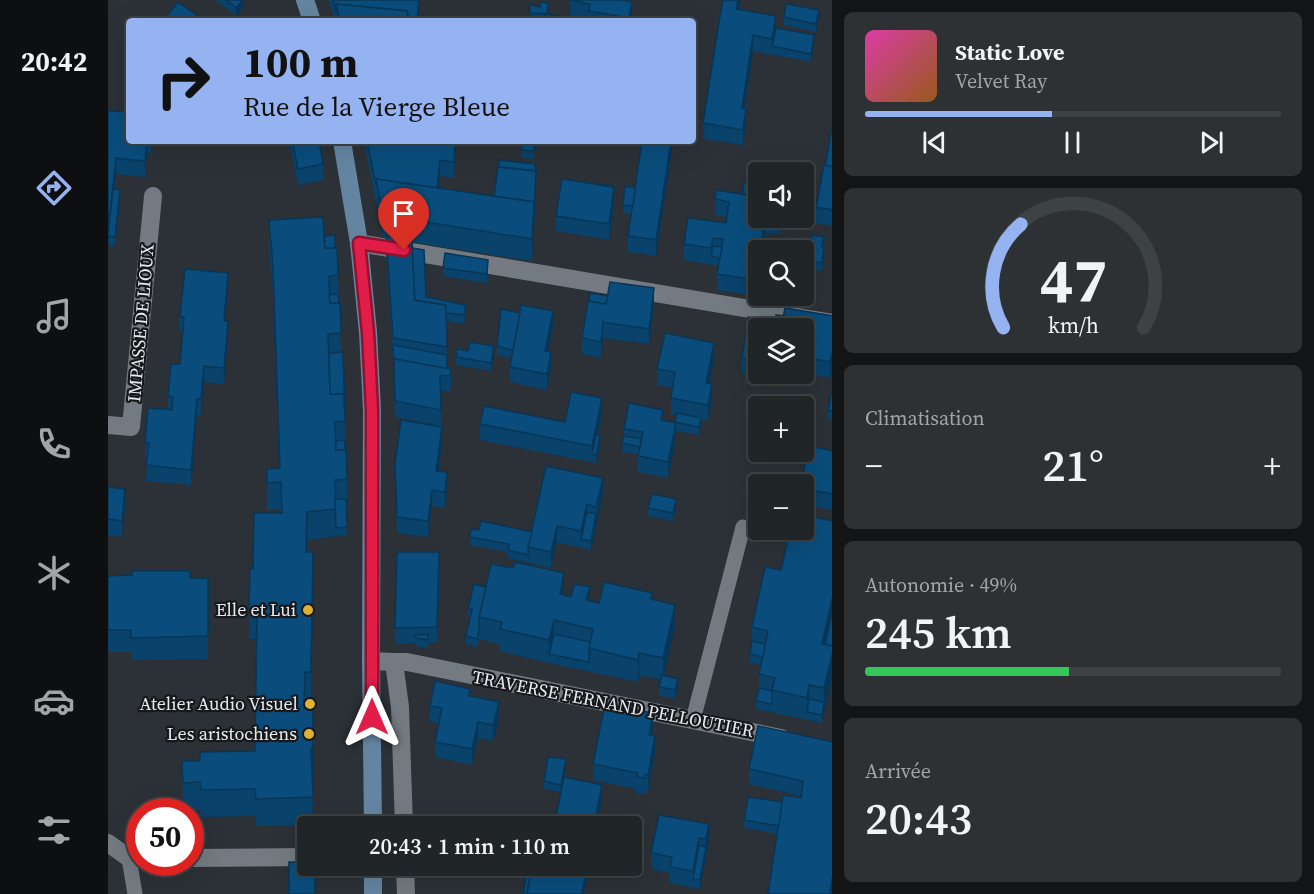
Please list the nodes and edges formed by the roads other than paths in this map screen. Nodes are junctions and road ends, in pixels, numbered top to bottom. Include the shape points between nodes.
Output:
1 (305, 0) edge
2 (311, 18) edge
3 (342, 144) edge
4 (153, 196) dead end
5 (359, 243) junction
6 (832, 323) edge
7 (108, 425) edge
8 (743, 527) dead end
9 (371, 661) junction
10 (394, 662) junction
11 (693, 720) junction
12 (798, 741) edge
13 (373, 816) edge
14 (404, 816) edge
15 (108, 843) edge
16 (126, 853) edge
17 (297, 857) edge
18 (204, 858) edge
19 (134, 876) edge
20 (373, 876) edge
21 (405, 876) edge
22 (135, 894) edge
23 (373, 894) edge
24 (406, 894) edge

1 - 2 main road
3 - 5 main road
4 - 7 street, IMPASSE DE LIOUX via 131,427
5 - 6 street
5 - 9 main road via 372,410
8 - 11 lane
9 - 10 street, TRAVERSE FERNAND PELLOUTIER
9 - 13 main road
10 - 11 street, TRAVERSE FERNAND PELLOUTIER
10 - 14 street via 400,707
11 - 12 street, TRAVERSE FERNAND PELLOUTIER
15 - 16 street
17 - 18 street
19 - 22 lane
20 - 23 main road
21 - 24 street

